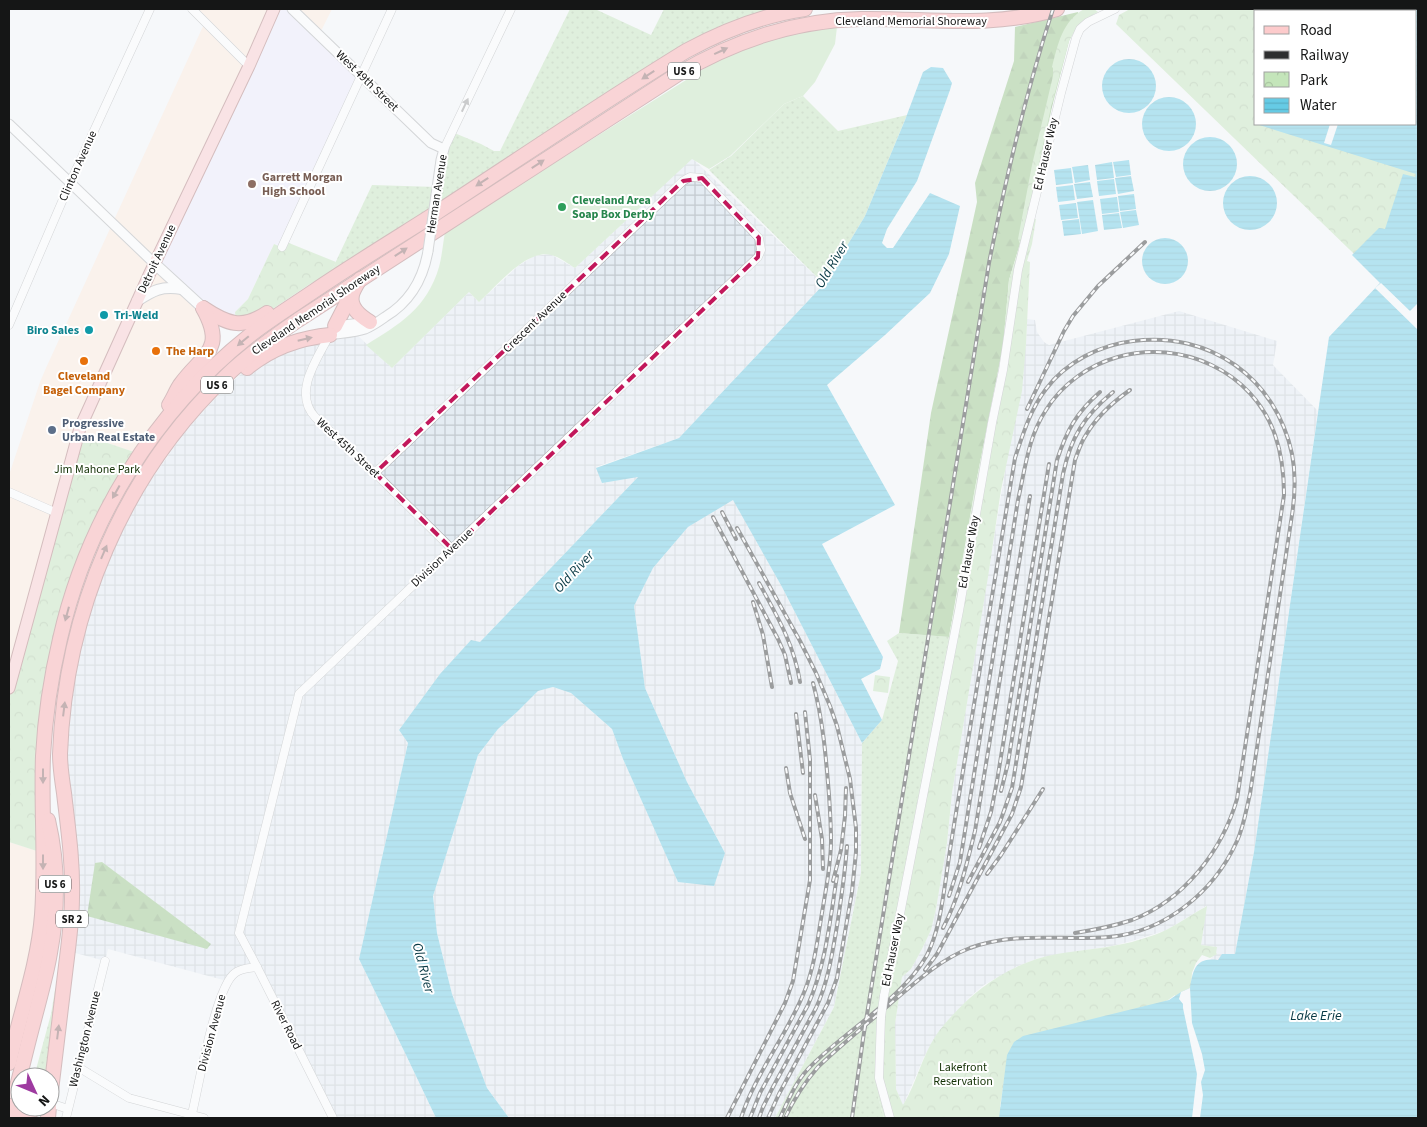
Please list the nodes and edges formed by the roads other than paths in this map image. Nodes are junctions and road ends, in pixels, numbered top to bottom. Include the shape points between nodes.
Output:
1 (150, 9) edge
2 (192, 9) edge
3 (274, 9) edge
4 (292, 9) edge
5 (392, 9) edge
6 (511, 9) edge
7 (805, 9) edge
8 (1057, 9) edge
9 (1115, 9) edge
10 (249, 66) junction
11 (361, 75) junction
12 (9, 124) edge
13 (444, 149) junction
14 (698, 177) joint
15 (70, 183) junction
16 (282, 247) dead end
17 (370, 254) junction
18 (155, 264) junction
19 (360, 279) junction
20 (182, 289) junction
21 (351, 295) junction
22 (138, 302) junction
23 (203, 308) junction
24 (384, 318) junction
25 (370, 322) junction
26 (9, 325) edge
27 (332, 331) junction
28 (152, 437) junction
29 (375, 473) junction
30 (9, 492) edge
31 (57, 513) junction
32 (114, 530) junction
33 (452, 549) junction
34 (9, 688) edge
35 (60, 758) junction
36 (43, 796) junction
37 (239, 933) joint
38 (104, 961) dead end
39 (257, 967) junction
40 (9, 1063) edge
41 (31, 1067) edge
42 (53, 1067) edge
43 (78, 1067) junction
44 (60, 1107) edge
45 (68, 1109) junction
46 (9, 1116) edge
47 (191, 1116) edge
48 (66, 1118) edge
49 (204, 1118) edge
50 (332, 1118) edge
51 (890, 1118) edge

1 - 15 street, Clinton Avenue
2 - 10 street
3 - 10 main road, Detroit Avenue
4 - 11 street, West 49th Street
5 - 11 street
13 -> 6 street, Herman Avenue
7 -> 17 highway, Cleveland Memorial Shoreway / US 6 via 745,24 686,51
19 -> 8 highway, Cleveland Memorial Shoreway / US 6 via 678,74 741,43 783,29 834,20 988,21 1026,17
9 - 51 street, Ed Hauser Way, bridge via 1088,22 1076,38 1020,264 959,611 884,996 879,1078
10 - 18 main road, Detroit Avenue
11 - 13 street, West 49th Street via 431,143
11 - 16 street
12 - 15 street
13 - 24 street, Herman Avenue, bridge via 425,268 402,305
14 - 29 street, Crescent Avenue via 683,181
14 - 33 street, Division Avenue via 759,238 761,250 758,258
15 - 18 street
15 - 26 street, Clinton Avenue
17 - 23 highway via 310,284 252,322 226,322
17 -> 28 highway, Cleveland Memorial Shoreway / US 6 via 272,319 211,368
18 - 20 main road
18 - 22 main road, Detroit Avenue
19 - 21 highway
19 - 32 highway, Cleveland Memorial Shoreway / US 6 via 271,338 218,384 182,422 159,453
20 - 22 main road via 159,288
20 - 23 main road
21 - 25 highway via 357,312
21 - 27 highway
22 - 31 main road, Detroit Avenue via 80,428
23 - 28 highway via 212,327 211,348 180,385
24 - 25 street, Herman Avenue
24 - 27 street, Herman Avenue via 364,329
25 - 27 street, Herman Avenue
27 - 29 street, West 45th Street via 308,380 308,406
32 -> 27 highway via 181,437 233,380 257,360 279,348
28 -> 36 highway, Cleveland Memorial Shoreway / US 6 via 104,516 70,600 50,689
29 - 33 street, West 45th Street
30 - 31 street
31 - 34 main road, Detroit Avenue
35 -> 32 highway, Cleveland Memorial Shoreway / US 6 via 76,638 92,583
33 - 37 street, Division Avenue via 299,694
35 - 41 highway, US 6 via 58,938
42 -> 35 highway, Cleveland Memorial Shoreway / SR 2 via 72,906 71,860
36 -> 40 highway, Cleveland Memorial Shoreway / SR 2 via 41,927
36 - 46 highway, US 6 via 53,840 53,929 46,972
37 - 39 street, River Road
38 - 43 street, Washington Avenue
39 - 47 street, Division Avenue via 235,973 227,981 211,1029
39 - 50 street, River Road
43 - 45 street, Washington Avenue
43 - 47 street via 129,1098
44 - 45 street
45 - 48 street, Washington Avenue
47 - 49 street

